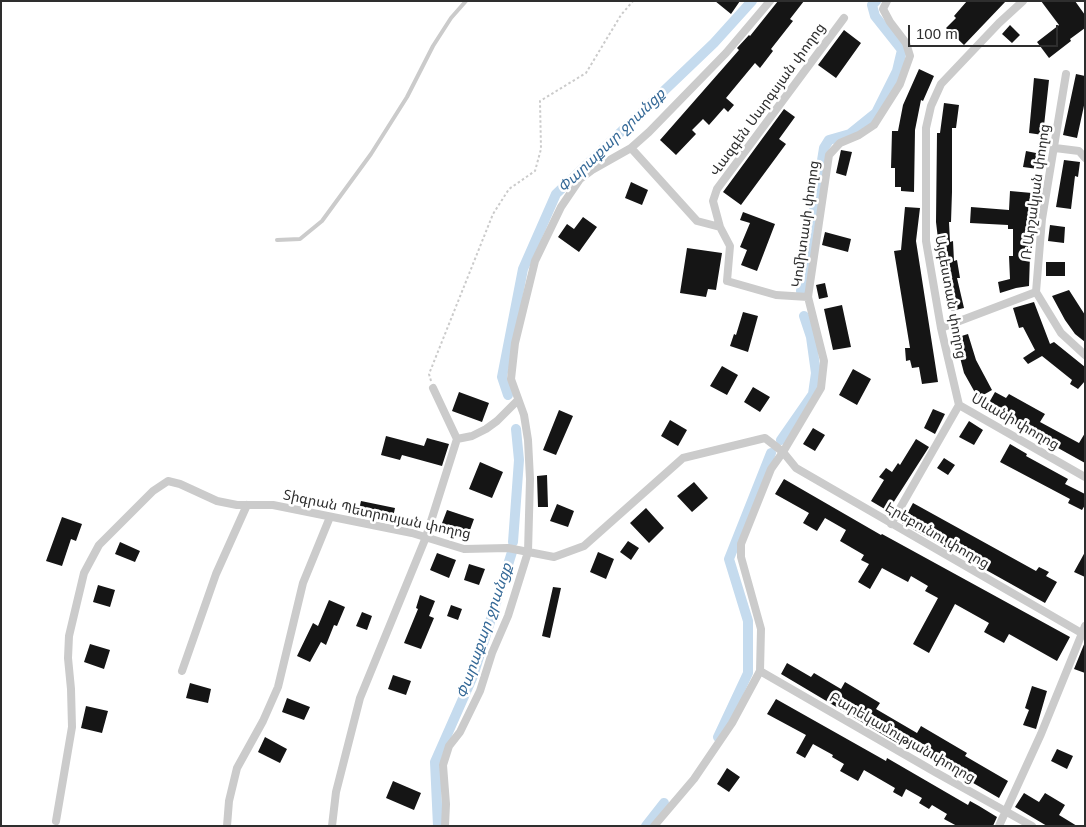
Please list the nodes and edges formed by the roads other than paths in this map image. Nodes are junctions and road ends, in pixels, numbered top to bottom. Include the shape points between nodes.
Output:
1 (466, 1) edge
2 (770, 1) edge
3 (887, 1) edge
4 (1023, 1) edge
5 (844, 18) dead end
6 (1066, 74) dead end
7 (630, 148) junction
8 (1055, 148) junction
9 (1085, 158) edge
10 (720, 227) junction
11 (277, 240) dead end
12 (1036, 292) junction
13 (808, 297) junction
14 (941, 328) junction
15 (1085, 355) edge
16 (433, 388) road end
17 (518, 400) junction
18 (959, 405) junction
19 (457, 439) junction
20 (783, 452) junction
21 (1085, 477) edge
22 (247, 505) junction
23 (330, 517) junction
24 (890, 524) junction
25 (426, 537) junction
26 (528, 552) junction
27 (1083, 631) edge
28 (182, 671) dead end
29 (760, 671) junction
30 (1006, 811) junction
31 (56, 821) dead end
32 (227, 826) edge
33 (332, 826) edge
34 (445, 826) edge
35 (654, 826) edge
36 (999, 826) edge
37 (1032, 826) edge

1 - 11 lane via 433,46 407,97 371,154 322,221 300,239
2 - 7 street via 726,53
3 - 13 street, Կոմիտասի փողոց via 883,9 906,42 910,56 900,84 874,125 840,143 829,155
4 - 14 street, Այգեստան փողոց via 941,84 931,106 926,128 926,241
5 - 10 street, Վազգեն Սարգսյան փողոց via 718,189 713,201
6 - 8 street, Ռ.Արշակյան փողոց
7 - 10 street via 697,221
7 - 17 street via 580,179 535,261 515,343 511,379
8 - 9 street via 1079,151
8 - 12 street, Ռ.Արշակյան փողոց via 1042,219
10 - 13 street, Վազգեն Սարգսյան փողոց via 730,246 726,281 776,295
12 - 14 street
12 - 15 street via 1060,333
13 - 20 street, Կոմիտասի փողոց via 824,360 821,388
14 - 18 street, Այգեստան փողոց
16 - 19 street
17 - 19 street via 486,429
17 - 26 street via 528,440
18 - 21 street, Սևանի փողոց
18 - 24 street
19 - 25 street
20 - 24 street, Էրեբունու փողոց via 796,468
20 - 26 street, Տիգրան Պետրոսյան փողոց via 764,438 683,458 584,546 554,557
20 - 29 street, Կոմիտասի փողոց via 771,469 741,544 741,558 761,629
22 - 23 street, Տիգրան Պետրոսյան փողոց via 273,505
22 - 28 street via 216,574
22 - 31 street, Տիգրան Պետրոսյան փողոց via 217,501 168,481 153,491 99,545 84,573 69,636 72,727
23 - 25 street, Տիգրան Պետրոսյան փողոց
23 - 32 street via 303,584 278,687 237,768
24 - 27 street, Էրեբունու փողոց
25 - 26 street, Տիգրան Պետրոսյան փողոց via 464,549 508,548
25 - 33 street via 360,698 336,792
26 - 34 street via 480,690 460,732 449,746 443,765
27 - 30 street via 1042,734
29 - 30 street, Բարեկամության փողոց
29 - 35 street, Կոմիտասի փողոց via 732,723 694,779
30 - 36 street
30 - 37 street, Բարեկամության փողոց

